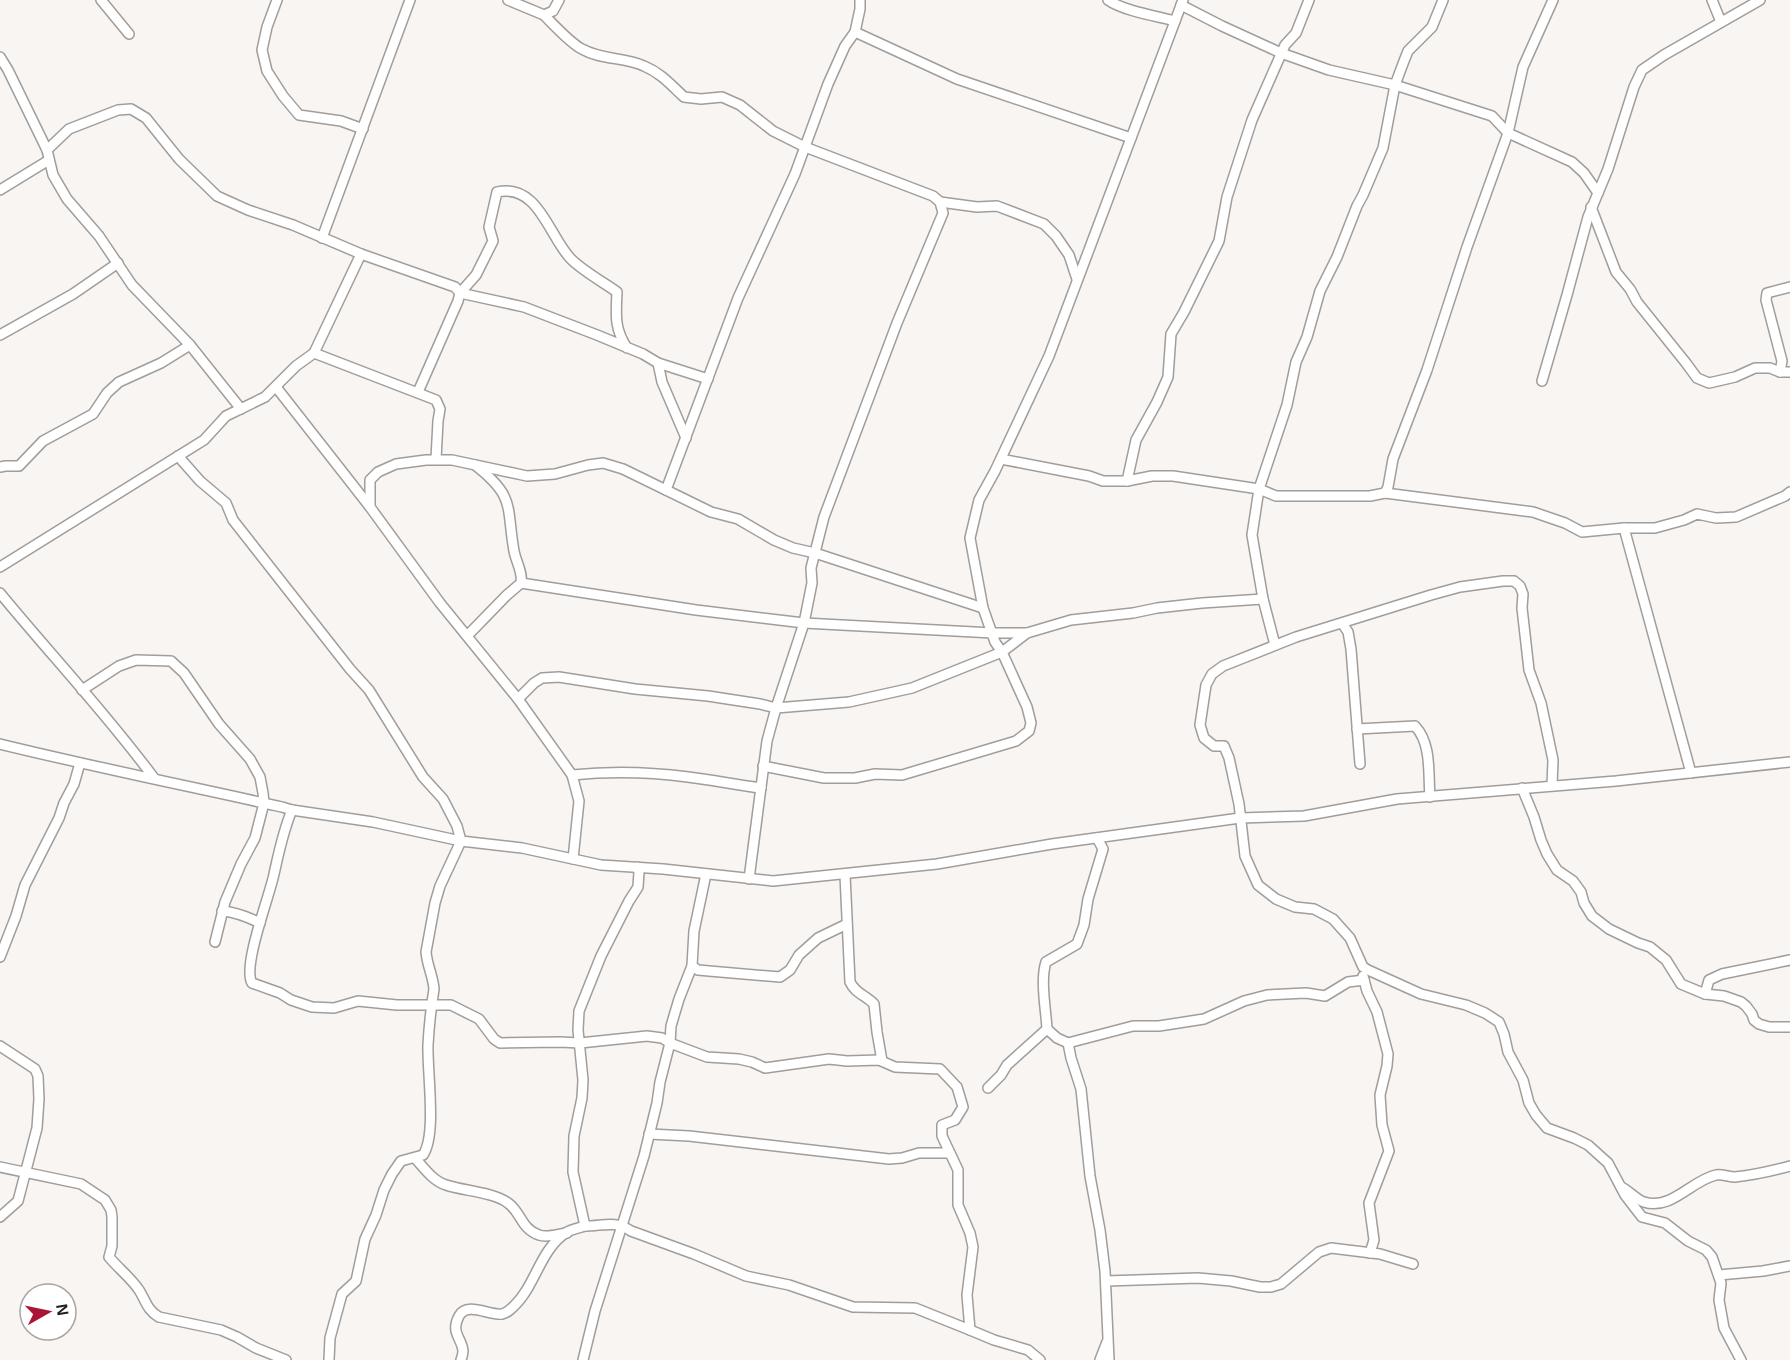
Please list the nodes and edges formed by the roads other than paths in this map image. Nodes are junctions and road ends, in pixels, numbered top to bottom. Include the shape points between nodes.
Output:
1 (101, 0) edge
2 (276, 0) edge
3 (410, 0) edge
4 (508, 0) edge
5 (559, 0) edge
6 (860, 0) edge
7 (1108, 0) edge
8 (1309, 0) edge
9 (1443, 0) edge
10 (1553, 0) edge
11 (1712, 0) edge
12 (1760, 0) edge
13 (1182, 2) edge
14 (544, 15) junction
15 (1174, 21) junction
16 (1721, 22) junction
17 (855, 32) junction
18 (129, 34) dead end
19 (1281, 53) junction
20 (0, 57) edge
21 (1395, 86) junction
22 (1492, 116) junction
23 (1512, 116) junction
24 (363, 129) junction
25 (1508, 133) junction
26 (1131, 138) junction
27 (805, 147) junction
28 (48, 155) junction
29 (0, 190) edge
30 (1598, 193) junction
31 (940, 202) junction
32 (1591, 207) junction
33 (322, 238) junction
34 (361, 254) junction
35 (118, 263) junction
36 (1077, 279) junction
37 (1790, 287) edge
38 (460, 293) junction
39 (0, 335) edge
40 (190, 345) junction
41 (627, 348) junction
42 (314, 353) junction
43 (658, 363) junction
44 (1785, 372) edge
45 (708, 379) junction
46 (1542, 381) dead end
47 (276, 387) junction
48 (418, 392) junction
49 (241, 410) junction
50 (686, 438) junction
51 (178, 456) junction
52 (436, 459) junction
53 (1001, 459) junction
54 (475, 465) junction
55 (0, 467) edge
56 (1127, 480) junction
57 (1259, 489) junction
58 (666, 490) junction
59 (1790, 492) edge
60 (1385, 493) junction
61 (370, 507) junction
62 (1624, 528) junction
63 (815, 552) junction
64 (0, 567) edge
65 (521, 583) junction
66 (0, 593) edge
67 (1263, 599) junction
68 (983, 608) junction
69 (1342, 622) junction
70 (804, 623) junction
71 (993, 633) junction
72 (1027, 633) junction
73 (467, 636) junction
74 (1275, 645) junction
75 (1002, 652) junction
76 (82, 690) junction
77 (518, 699) junction
78 (776, 708) junction
79 (1357, 729) junction
80 (0, 744) edge
81 (1790, 762) edge
82 (80, 763) junction
83 (1360, 764) dead end
84 (763, 766) junction
85 (1691, 773) junction
86 (572, 775) junction
87 (154, 778) junction
88 (1552, 786) junction
89 (761, 788) junction
90 (1522, 788) junction
91 (1430, 797) junction
92 (264, 802) junction
93 (292, 810) junction
94 (1240, 818) junction
95 (1097, 838) junction
96 (461, 841) junction
97 (573, 859) junction
98 (637, 867) junction
99 (706, 874) junction
100 (845, 875) junction
101 (748, 879) junction
102 (222, 911) junction
103 (260, 923) junction
104 (847, 924) junction
105 (5, 933) edge
106 (215, 942) dead end
107 (0, 957) edge
108 (1790, 960) edge
109 (692, 966) junction
110 (1363, 967) junction
111 (1364, 980) junction
112 (1705, 993) junction
113 (432, 1005) junction
114 (1790, 1027) edge
115 (1047, 1029) junction
116 (580, 1043) junction
117 (670, 1043) junction
118 (1068, 1043) junction
119 (0, 1046) edge
120 (882, 1061) junction
121 (988, 1088) dead end
122 (649, 1134) junction
123 (949, 1153) junction
124 (415, 1158) junction
125 (1790, 1166) edge
126 (0, 1167) edge
127 (25, 1172) junction
128 (1621, 1187) junction
129 (0, 1217) edge
130 (585, 1226) junction
131 (622, 1226) junction
132 (567, 1233) junction
133 (1370, 1253) junction
134 (1413, 1264) dead end
135 (1790, 1266) edge
136 (1719, 1275) junction
137 (1106, 1281) junction
138 (970, 1330) junction
139 (1108, 1339) junction
140 (286, 1360) edge
141 (329, 1360) edge
142 (461, 1360) edge
143 (583, 1360) edge
144 (1040, 1360) edge
145 (1100, 1360) edge
146 (1110, 1360) edge
147 (1741, 1360) edge

1 - 18 street
2 - 24 street via 262,50 267,71 283,96 299,115 341,121
3 - 24 street
4 - 14 street
5 - 14 street via 553,11
6 - 17 street
7 - 15 street
8 - 19 street via 1296,33
9 - 21 street via 1432,27 1408,51
10 - 23 street via 1523,68
11 - 16 street
12 - 16 street
13 - 15 street
13 - 19 street via 1222,26
14 - 27 street via 581,49 644,66 664,77 684,97 722,97
15 - 26 street
16 - 30 street via 1642,70
17 - 26 street via 957,79
17 - 27 street via 828,84
19 - 21 street
19 - 56 street via 1252,120 1227,196 1219,241 1171,334 1168,377 1136,440
20 - 28 street
21 - 22 street
21 - 57 street via 1383,148 1320,291
22 - 23 street
22 - 25 street
23 - 25 street
24 - 33 street
25 - 30 street via 1572,162
25 - 60 street via 1393,459
26 - 36 street
27 - 31 street
27 - 45 street via 738,298
28 - 29 street
28 - 33 street via 69,129 118,110 131,109 146,118 179,159 217,196
28 - 35 street via 53,175 67,199
30 - 32 street
31 - 36 street via 997,206 1044,224 1069,255
31 - 63 street via 943,213 897,322 824,517
32 - 44 street via 1616,272 1696,378 1709,383 1755,368
32 - 46 street
33 - 34 street
34 - 38 street via 455,286
34 - 42 street
35 - 39 street via 73,294
35 - 40 street via 132,285
36 - 53 street via 1049,356
37 - 44 street via 1767,293 1766,300
38 - 41 street via 524,307
38 - 41 street via 476,275 492,241 489,227 497,192 508,190 537,208 571,259 617,292 616,319
38 - 48 street
40 - 49 street
40 - 55 street via 118,382 93,414 43,441 19,466
41 - 43 street
42 - 47 street
42 - 48 street
43 - 45 street
43 - 50 street
45 - 50 street
47 - 49 street
47 - 61 street
48 - 52 street via 436,400 440,409
49 - 51 street via 226,416 204,440
50 - 58 street
51 - 64 street
51 - 96 street via 226,503 232,520 369,690 423,777 443,800
52 - 54 street
52 - 61 street via 396,464 378,472 370,480
53 - 56 street via 1103,481
53 - 68 street via 979,500 970,538
54 - 58 street via 527,476 603,464 623,469
54 - 65 street via 506,497
56 - 57 street via 1173,476
57 - 60 street via 1276,496
57 - 67 street via 1252,535
58 - 63 street via 711,512 738,519 793,548
59 - 62 street via 1736,517 1697,514 1655,528
60 - 62 street via 1533,512 1582,532
61 - 73 street
62 - 85 street
63 - 68 street
63 - 70 street
65 - 70 street
65 - 73 street
66 - 76 street
67 - 72 street via 1071,620
67 - 74 street
68 - 71 street
69 - 74 street
69 - 79 street via 1351,649
69 - 88 street via 1460,587 1514,581 1523,594 1529,670 1541,703 1553,760
70 - 71 street
70 - 78 street
71 - 72 street
71 - 75 street
72 - 75 street
73 - 77 street
74 - 94 street via 1223,666 1206,685 1200,725 1204,738 1214,746 1224,746
75 - 78 street via 912,688 849,702
75 - 84 street via 1028,707 1031,723 1029,731 1016,741 902,775 825,778
76 - 87 street
76 - 92 street via 119,666 136,660 171,661 250,759 260,777
77 - 78 street via 542,678 559,677
77 - 86 street
78 - 84 street
79 - 83 street
79 - 91 street via 1415,726 1426,746
80 - 82 street
81 - 85 street
82 - 87 street
82 - 105 street
84 - 89 street
85 - 88 street
86 - 89 street via 647,774
86 - 97 street via 579,801
87 - 92 street
88 - 90 street
89 - 101 street
90 - 91 street
90 - 112 street via 1547,854 1557,870 1577,886 1592,916 1609,929 1650,947 1666,960 1681,984
91 - 94 street via 1304,816
92 - 93 street
92 - 102 street via 255,838
93 - 96 street
93 - 103 street
94 - 95 street
94 - 110 street via 1245,855 1258,885 1276,899 1314,909 1333,920 1350,938
95 - 100 street
95 - 115 street via 1103,849 1082,932 1075,946 1050,959 1045,966
96 - 97 street
96 - 113 street via 440,886 427,943 426,958 434,981
97 - 98 street
98 - 99 street
98 - 116 street via 638,887 601,956 579,1011
99 - 101 street
99 - 109 street via 694,931
100 - 101 street via 773,882
100 - 104 street
102 - 103 street
102 - 106 street
103 - 113 street via 250,967 252,983 312,1007 334,1008 358,1001
104 - 109 street via 818,938 780,977 698,970
104 - 120 street via 850,982 874,1004
105 - 107 street
108 - 112 street via 1722,974 1709,980
109 - 117 street via 679,999
110 - 111 street
110 - 128 street via 1421,994 1466,1005 1499,1022 1536,1115 1547,1128 1581,1141 1599,1154
111 - 118 street via 1348,982 1325,996 1267,995 1204,1019 1133,1026
111 - 133 street via 1388,1054 1380,1095 1389,1151 1369,1203 1374,1240
112 - 114 street via 1741,1002 1759,1024
113 - 116 street via 451,1005 472,1015 500,1043
113 - 124 street via 428,1046 429,1133 425,1154
115 - 118 street
115 - 121 street
116 - 117 street via 647,1036
116 - 130 street via 583,1080 573,1172
117 - 120 street via 707,1058 739,1059 765,1068 829,1059
117 - 122 street
118 - 137 street via 1083,1102
119 - 127 street via 35,1069 38,1076 37,1128
120 - 123 street via 905,1068 940,1069 957,1087 963,1107 955,1120 941,1129
122 - 123 street via 889,1159
122 - 131 street
123 - 138 street via 958,1170 958,1205 973,1247 967,1295
124 - 132 street via 445,1185 509,1204 525,1227 538,1235
124 - 141 street via 401,1161 384,1190 365,1239 356,1281 342,1294 330,1338
125 - 128 street via 1751,1175 1718,1175 1696,1183 1678,1197 1657,1203 1643,1202
126 - 127 street
127 - 129 street via 18,1201
127 - 140 street via 81,1184 105,1200 112,1217 109,1257 139,1290 152,1313 221,1330
128 - 136 street via 1642,1217 1665,1223 1707,1250
130 - 131 street
130 - 132 street
131 - 138 street via 746,1276 789,1285 853,1307 915,1308
131 - 143 street
132 - 142 street via 545,1256 523,1297 508,1312 469,1309 461,1313 456,1331 463,1349
133 - 134 street
133 - 137 street via 1325,1249 1281,1284 1271,1287 1198,1278
135 - 136 street
136 - 147 street via 1720,1313
137 - 139 street
138 - 144 street via 1028,1350
139 - 145 street
139 - 146 street

